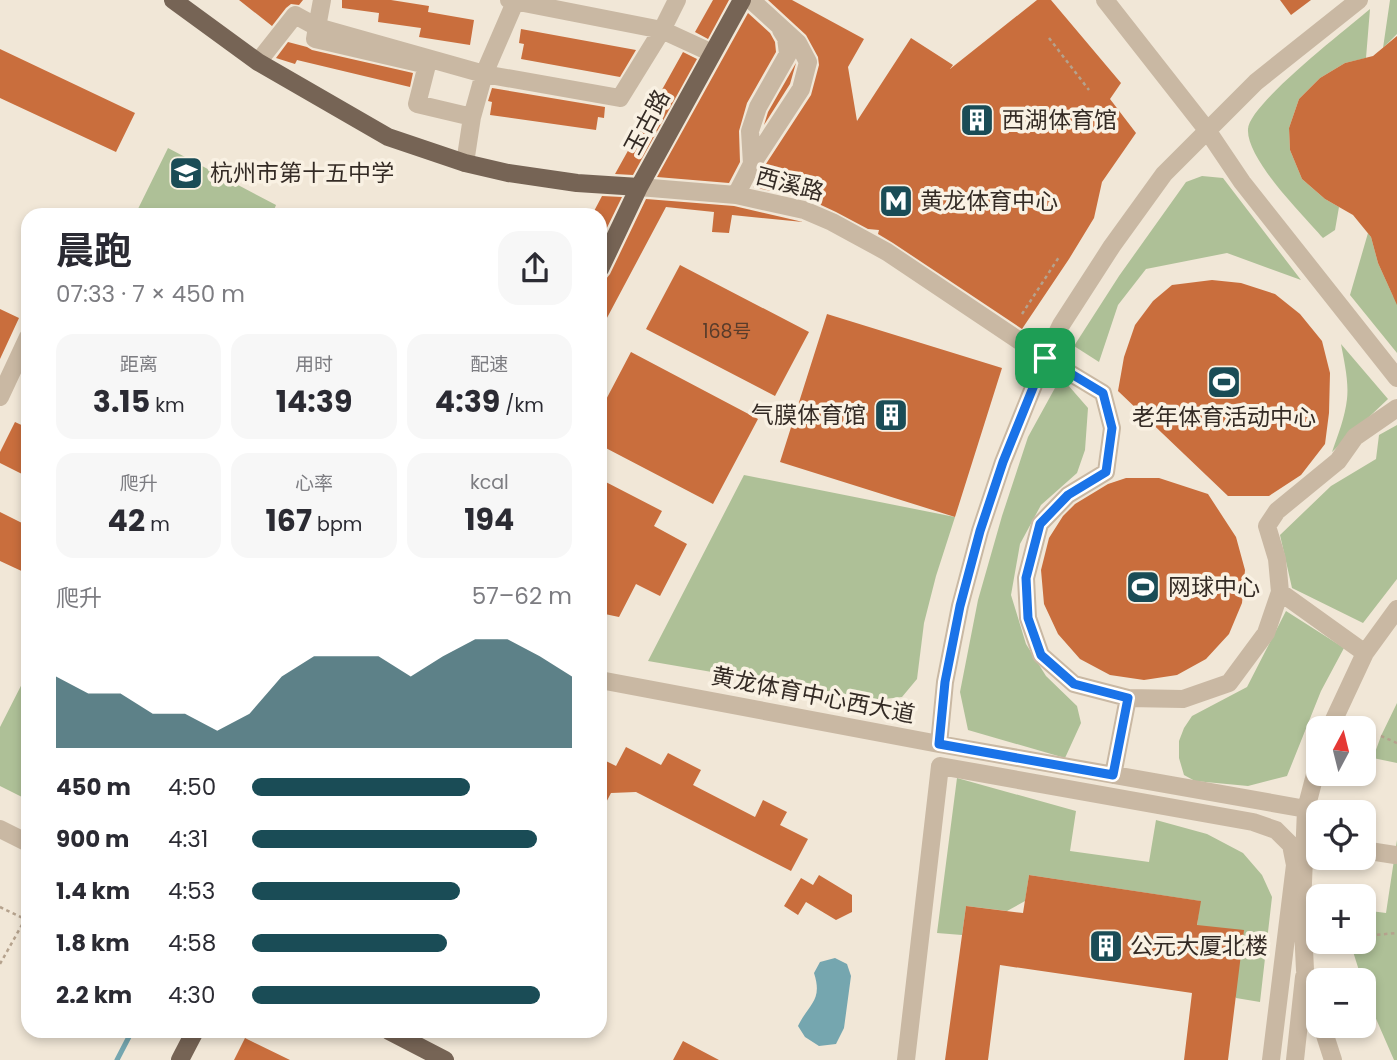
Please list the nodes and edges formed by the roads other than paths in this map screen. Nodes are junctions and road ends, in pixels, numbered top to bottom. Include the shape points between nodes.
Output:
1 (173, 0) edge
2 (323, 0) edge
3 (509, 0) edge
4 (515, 0) edge
5 (677, 0) edge
6 (742, 0) edge
7 (751, 0) edge
8 (1105, 0) edge
9 (1359, 0) edge
10 (778, 24) junction
11 (317, 27) junction
12 (662, 30) junction
13 (712, 53) junction
14 (258, 62) junction
15 (484, 74) junction
16 (472, 117) junction
17 (1207, 130) junction
18 (465, 163) junction
19 (752, 164) junction
20 (639, 187) junction
21 (736, 195) junction
22 (607, 254) edge
23 (21, 352) edge
24 (1045, 358) junction
25 (1397, 379) edge
26 (0, 397) edge
27 (1397, 408) edge
28 (1280, 592) junction
29 (1397, 610) edge
30 (1365, 653) junction
31 (607, 681) edge
32 (1128, 698) junction
33 (1336, 716) edge
34 (939, 744) junction
35 (1113, 775) junction
36 (1306, 808) edge
37 (0, 829) edge
38 (0, 840) edge
39 (21, 840) edge
40 (21, 850) edge
41 (1376, 852) edge
42 (1395, 855) dead end
43 (1307, 870) edge
44 (1305, 970) junction
45 (1306, 973) edge
46 (191, 1038) edge
47 (403, 1038) edge
48 (1326, 1038) edge
49 (180, 1060) edge
50 (445, 1060) edge
51 (906, 1060) edge
52 (1271, 1060) edge
53 (1294, 1060) edge
54 (1332, 1060) edge

1 - 14 main road, 西溪路
2 - 11 street
3 - 4 street
4 - 12 street
4 - 15 street
5 - 12 street
6 - 13 main road, 玉古路
7 - 10 street
8 - 17 street
9 - 17 street via 1256,82
10 - 19 street via 788,54 750,131
10 - 19 street via 797,43 808,62 807,71 801,89
11 - 14 street via 295,15
11 - 15 street
11 - 16 street via 315,38 427,65 417,104
12 - 13 street
12 - 15 street via 620,98
13 - 20 main road, 玉古路
14 - 18 main road, 西溪路 via 388,137
15 - 16 street
16 - 18 street
17 - 24 street via 1164,174 1112,246
17 - 25 street via 1242,182
18 - 20 main road, 西溪路 via 577,183
19 - 21 street
20 - 21 street, 西溪路
20 - 22 main road, 玉古路
21 - 24 street, 西溪路 via 804,209 832,222 887,252
23 - 26 street
24 - 32 street, 西溪路 via 1103,393 1112,428 1106,472 1068,495 1040,524 1026,578 1028,618 1041,655 1074,684
24 - 34 street via 1003,462 973,556 945,682
27 - 28 street via 1355,438 1338,461 1278,511 1267,526
28 - 30 street
28 - 32 street via 1266,633 1229,683 1183,699
29 - 30 street
30 - 33 street
31 - 34 street, 黄龙体育中心西大道
32 - 35 street
34 - 35 street, 黄龙体育中心西大道
35 - 36 street, 黄龙体育中心西大道
37 - 39 street
38 - 40 street
41 - 42 street
43 - 44 street via 1302,907
44 - 45 street
44 - 53 street
46 - 49 main road
47 - 50 main road
48 - 54 street
51 - 52 street via 940,766 1253,822 1276,830 1291,845 1295,865

